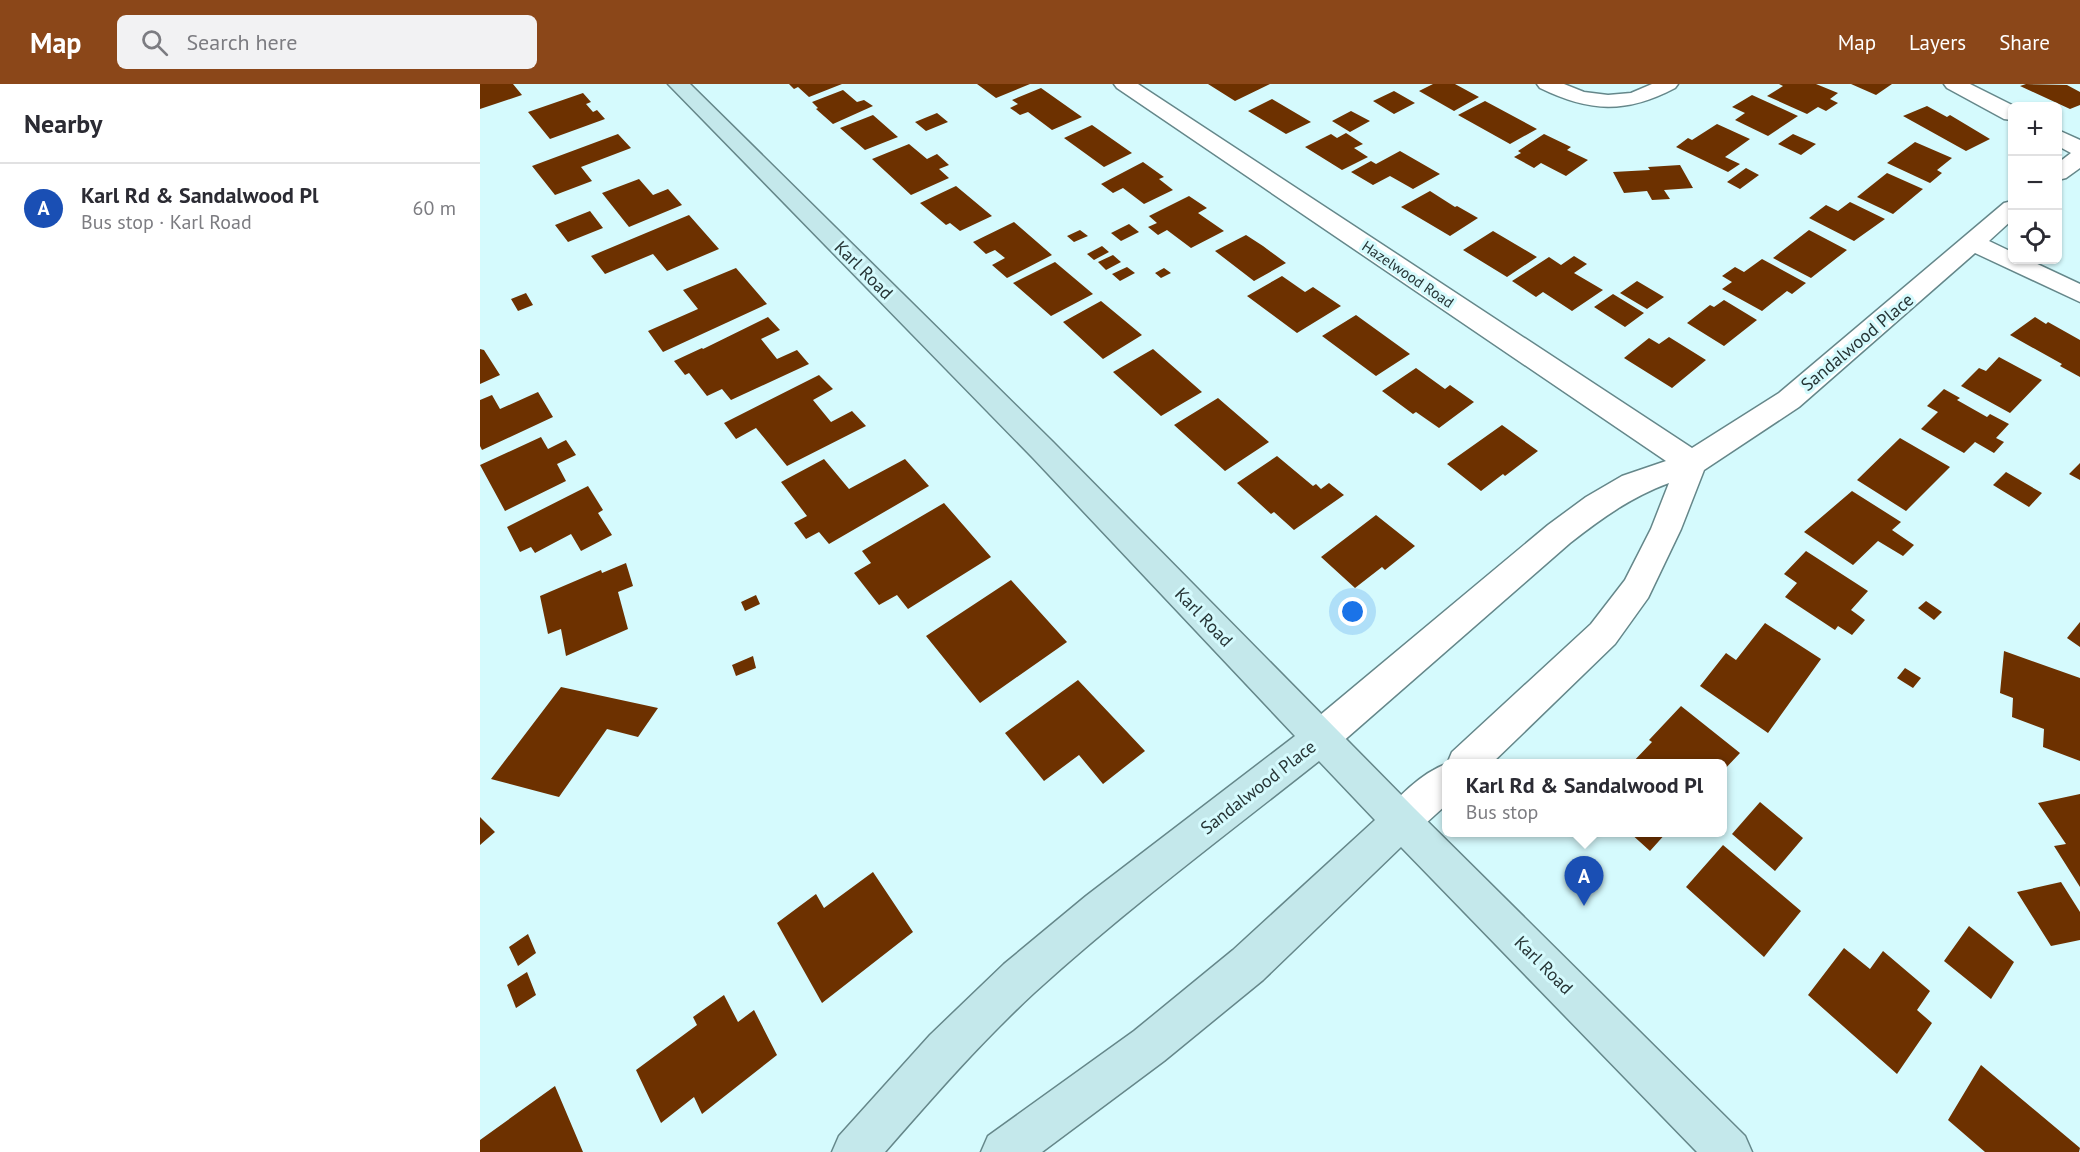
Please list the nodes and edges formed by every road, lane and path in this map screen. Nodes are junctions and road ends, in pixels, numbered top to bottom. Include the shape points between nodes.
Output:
1 (678, 84) edge
2 (1124, 84) edge
3 (1546, 84) edge
4 (1668, 84) edge
5 (1954, 84) edge
6 (2008, 111) edge
7 (2062, 139) edge
8 (2080, 148) edge
9 (2080, 157) edge
10 (2062, 170) edge
11 (2011, 210) edge
12 (1974, 243) junction
13 (2080, 294) edge
14 (1692, 463) junction
15 (1320, 738) junction
16 (1470, 759) edge
17 (1442, 785) edge
18 (1401, 821) junction
19 (855, 1152) edge
20 (1004, 1152) edge
21 (1729, 1152) edge

1 - 15 main road, Karl Road via 1043,450
2 - 14 street, Hazelwood Road
3 - 4 street via 1582,99 1609,102 1631,101
5 - 6 street
7 - 8 street
9 - 10 street
11 - 12 street, Sandalwood Place
12 - 13 street
12 - 14 street, Sandalwood Place via 1789,400
14 - 15 street, Sandalwood Place via 1633,484 1597,505
14 - 16 street via 1637,589 1603,634
15 - 18 main road, Karl Road
15 - 19 main road, Sandalwood Place via 1100,910 1019,979 945,1050
17 - 18 street
18 - 20 main road via 1248,965 1149,1046
18 - 21 main road, Karl Road

